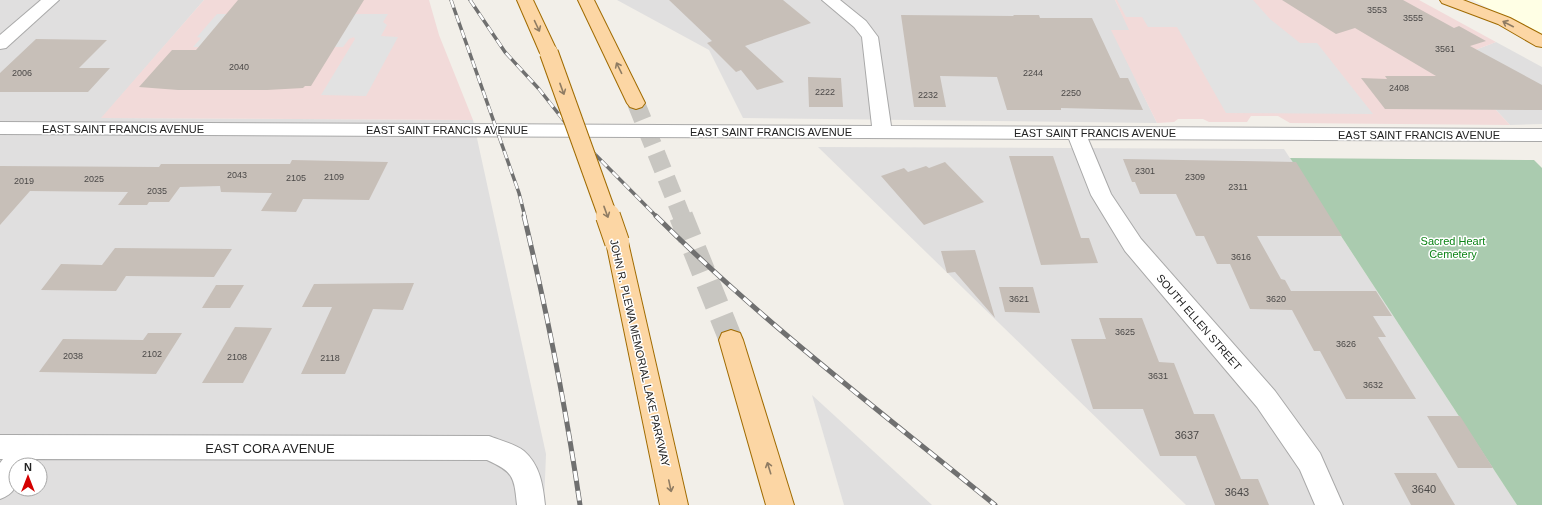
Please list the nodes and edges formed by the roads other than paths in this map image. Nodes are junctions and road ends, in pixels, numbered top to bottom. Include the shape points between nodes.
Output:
1 (51, 0) edge
2 (525, 0) edge
3 (586, 0) edge
4 (830, 0) edge
5 (1452, 2) edge
6 (1542, 42) edge
7 (0, 44) edge
8 (1542, 58) edge
9 (636, 103) tunnel mouth
10 (0, 128) edge
11 (882, 132) junction
12 (1076, 133) junction
13 (1542, 135) edge
14 (731, 340) tunnel mouth
15 (13, 448) edge
16 (0, 486) edge
17 (531, 505) edge
18 (674, 505) edge
19 (780, 505) edge
20 (1330, 505) edge

1 - 7 street
2 -> 18 main road, JOHN R. PLEWA MEMORIAL LAKE PARKWAY, bridge via 549,53 617,242
9 -> 3 main road
4 - 11 street via 860,24 870,37
6 -> 5 main road via 1504,21
5 - 8 main road via 1482,26
10 - 11 street, EAST SAINT FRANCIS AVENUE
11 - 12 street, EAST SAINT FRANCIS AVENUE
12 - 13 street, EAST SAINT FRANCIS AVENUE
12 - 20 street, SOUTH ELLEN STREET via 1101,195 1132,246 1266,399 1310,462
19 -> 14 main road
15 - 16 street
15 - 17 street, EAST CORA AVENUE via 489,448 514,459 528,478

